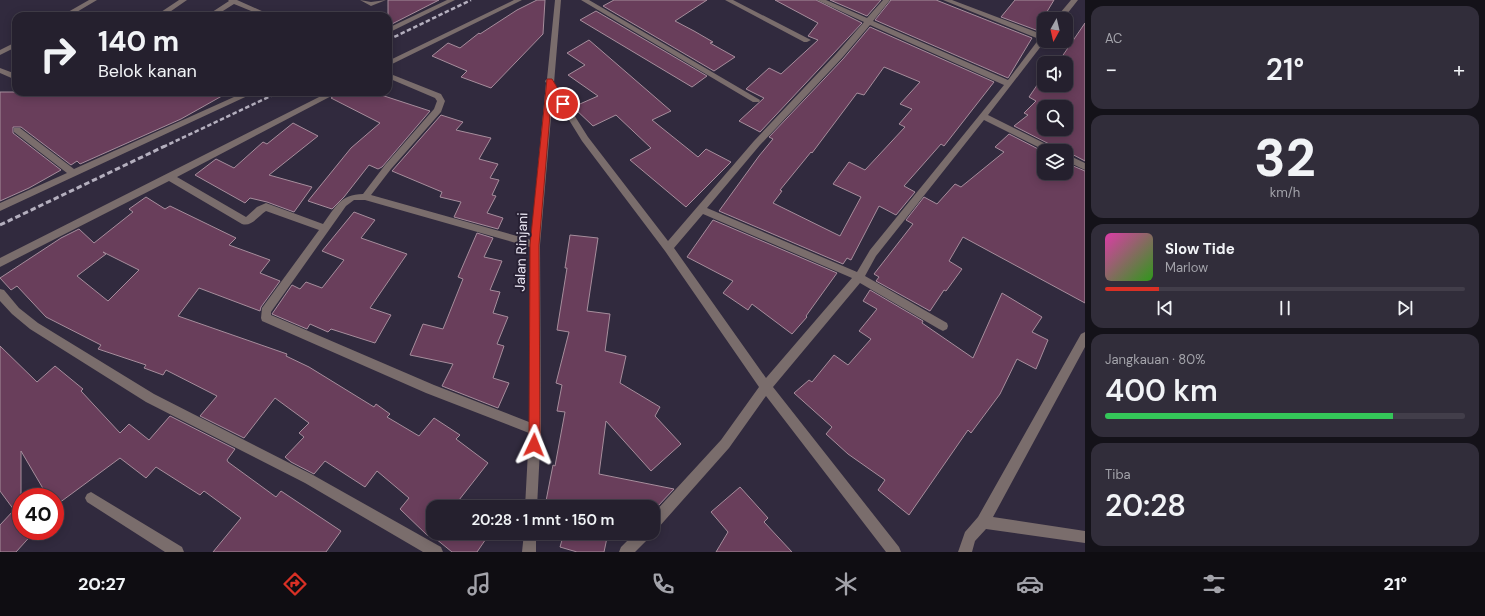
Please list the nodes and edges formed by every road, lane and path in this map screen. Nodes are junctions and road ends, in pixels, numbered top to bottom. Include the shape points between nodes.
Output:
1 (94, 0) edge
2 (184, 0) edge
3 (363, 0) edge
4 (383, 0) edge
5 (452, 0) edge
6 (519, 0) edge
7 (558, 0) edge
8 (584, 0) edge
9 (728, 0) edge
10 (820, 0) edge
11 (887, 0) edge
12 (946, 0) edge
13 (1075, 0) edge
14 (233, 1) edge
15 (72, 12) edge
16 (165, 12) edge
17 (216, 12) edge
18 (259, 12) edge
19 (1065, 12) edge
20 (870, 22) junction
21 (392, 29) edge
22 (1037, 34) edge
23 (806, 40) dead end
24 (12, 46) edge
25 (1037, 47) edge
26 (0, 53) edge
27 (392, 62) edge
28 (0, 70) edge
29 (12, 75) edge
30 (392, 77) edge
31 (549, 81) junction
32 (1010, 84) junction
33 (243, 96) edge
34 (327, 96) edge
35 (756, 100) dead end
36 (983, 116) junction
37 (17, 130) dead end
38 (1039, 144) edge
39 (1073, 161) edge
40 (1085, 167) edge
41 (73, 173) junction
42 (170, 177) junction
43 (366, 197) junction
44 (0, 208) edge
45 (700, 209) junction
46 (326, 229) junction
47 (535, 245) junction
48 (668, 248) junction
49 (0, 263) edge
50 (859, 277) junction
51 (0, 293) edge
52 (943, 326) dead end
53 (1085, 337) edge
54 (766, 387) junction
55 (535, 430) junction
56 (91, 498) dead end
57 (531, 500) edge
58 (660, 515) edge
59 (983, 522) junction
60 (1085, 537) edge
61 (530, 540) edge
62 (637, 540) edge
63 (177, 552) edge
64 (436, 552) edge
65 (530, 552) edge
66 (626, 552) edge
67 (894, 552) edge
68 (965, 552) edge

1 - 15 street
2 - 16 street
3 - 4 street via 371,4
5 - 21 street
6 - 27 street
7 - 31 street, Jalan Rinjani
8 - 35 street
9 - 23 street
10 - 20 street
11 - 20 street
12 - 22 street
13 - 19 street
14 - 17 street
14 - 18 street
20 - 32 street
20 - 45 street via 757,143
24 - 26 street
25 - 32 street
28 - 29 street
30 - 43 street via 438,96 441,101 438,110 388,167
31 - 47 street, Jalan Rinjani
31 - 48 street via 585,139
32 - 36 street
33 - 41 street
34 - 42 street
36 - 38 street
36 - 50 street via 873,253
37 - 41 street
39 - 40 street
41 - 44 street
42 - 46 street via 245,221 266,207
42 - 49 street
43 - 46 street via 352,197 347,200
43 - 47 street
45 - 48 street
45 - 50 street
46 - 55 street via 266,311 266,318 430,389
47 - 55 street, Jalan Rinjani
48 - 54 street
50 - 52 street
50 - 54 street
51 - 64 street via 33,327 150,398 309,479
53 - 59 street
54 - 58 street via 725,444
54 - 67 street
55 - 57 street, Jalan Rinjani
56 - 63 street
59 - 60 street
59 - 68 street via 970,537
61 - 65 street
62 - 66 street

